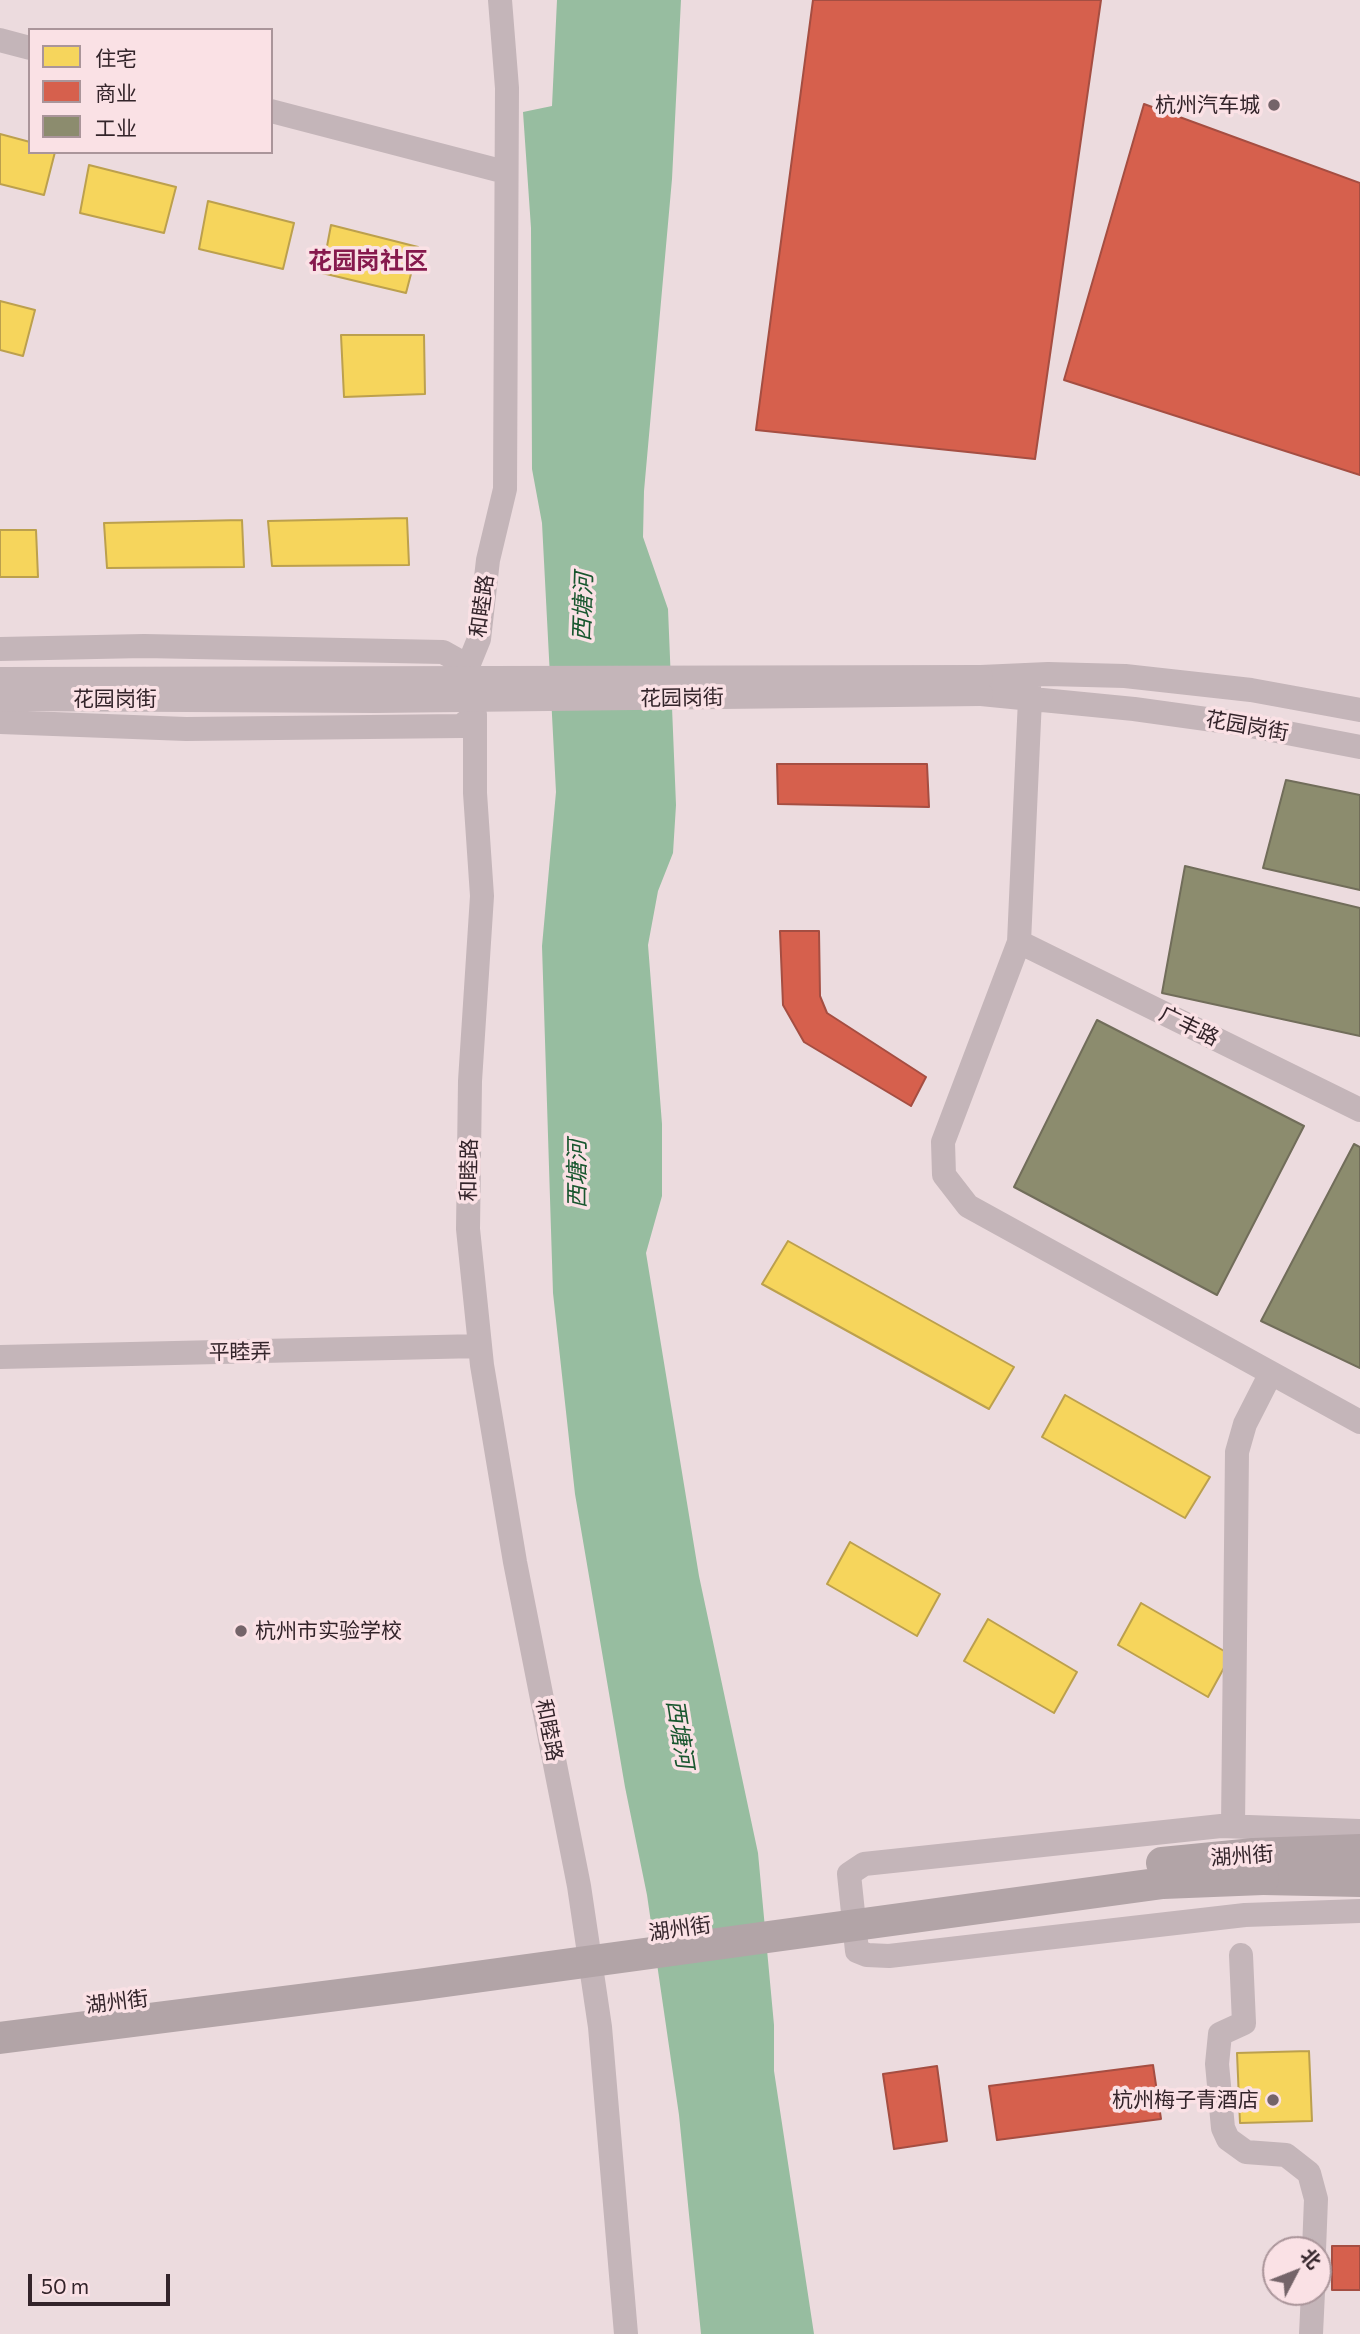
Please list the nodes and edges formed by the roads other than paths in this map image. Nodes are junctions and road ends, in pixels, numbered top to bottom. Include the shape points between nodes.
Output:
1 (500, 0) edge
2 (0, 40) edge
3 (28, 47) edge
4 (273, 112) edge
5 (505, 172) junction
6 (0, 649) edge
7 (468, 666) junction
8 (1028, 675) junction
9 (0, 679) edge
10 (981, 686) junction
11 (0, 699) edge
12 (1030, 699) junction
13 (1360, 710) edge
14 (475, 715) junction
15 (0, 722) edge
16 (1360, 747) edge
17 (1019, 942) junction
18 (1360, 1110) edge
19 (480, 1346) junction
20 (0, 1357) edge
21 (1271, 1373) junction
22 (1360, 1422) edge
23 (1233, 1826) junction
24 (1360, 1831) edge
25 (1360, 1850) edge
26 (1259, 1867) junction
27 (1360, 1881) edge
28 (1360, 1912) edge
29 (1241, 1955) dead end
30 (0, 2017) edge
31 (0, 2038) edge
32 (1315, 2236) edge
33 (1312, 2306) edge
34 (626, 2334) edge
35 (1311, 2334) edge

1 - 5 street, 和睦路 via 507,88
2 - 3 street
4 - 5 street
5 - 7 street, 和睦路 via 505,489 488,560 479,639
6 - 7 street via 144,646 443,652
7 - 14 street, 和睦路
8 - 10 street, 花园岗街
8 - 12 street
8 - 13 street, 花园岗街 via 1163,680
9 - 10 street, 花园岗街, bridge
10 - 11 street, 花园岗街, bridge via 375,701
10 - 12 street, 花园岗街
12 - 16 street, 花园岗街 via 1235,723
12 - 17 street
14 - 15 street via 461,726 186,729
14 - 19 street, 和睦路 via 482,896 470,1081 468,1229
17 - 18 street, 广丰路
17 - 21 street via 943,1142 944,1175 968,1206
19 - 20 street, 平睦弄
19 - 34 street, 和睦路 via 515,1562 579,1886 600,2026
21 - 22 street
21 - 23 street via 1245,1424 1237,1452
23 - 24 street
23 - 28 street via 864,1864 849,1874 857,1951 889,1956 1245,1915
25 - 26 main road, 湖州街
26 - 27 main road, 湖州街
26 - 30 main road, 湖州街, bridge via 1142,1865 421,1965
26 - 31 main road, 湖州街, bridge
29 - 32 street via 1244,2023 1220,2034 1223,2128 1228,2139 1246,2152 1286,2155 1309,2174 1316,2199
33 - 35 street

